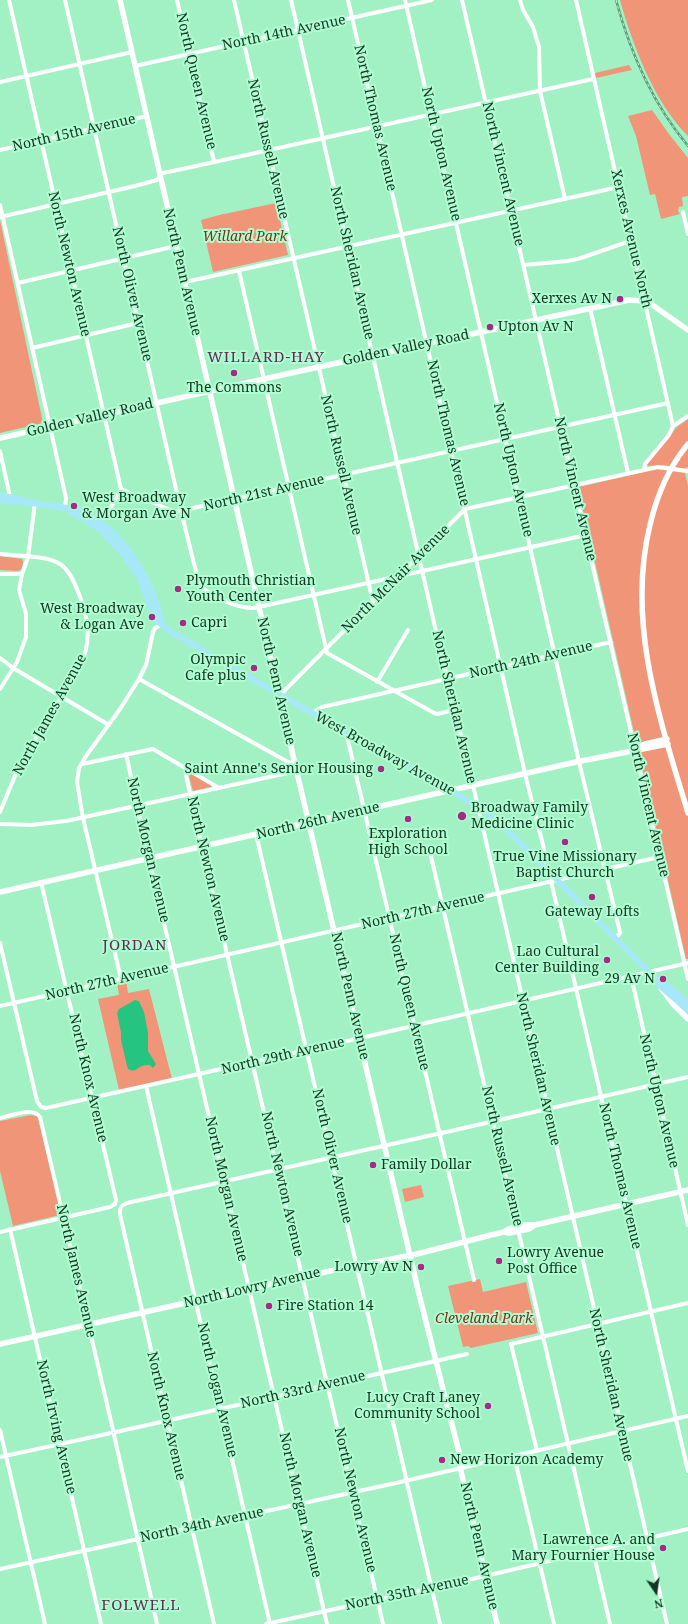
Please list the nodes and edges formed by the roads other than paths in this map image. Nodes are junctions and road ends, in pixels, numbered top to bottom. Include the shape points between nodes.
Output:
1 (9, 0) edge
2 (65, 0) edge
3 (120, 0) edge
4 (177, 0) edge
5 (234, 0) edge
6 (292, 0) edge
7 (348, 0) edge
8 (405, 0) edge
9 (432, 0) edge
10 (462, 0) edge
11 (520, 0) edge
12 (576, 0) edge
13 (406, 6) junction
14 (352, 18) junction
15 (298, 30) junction
16 (243, 42) junction
17 (132, 52) junction
18 (190, 54) junction
19 (79, 64) junction
20 (135, 66) junction
21 (26, 76) junction
22 (593, 79) junction
23 (0, 82) edge
24 (540, 91) junction
25 (486, 103) junction
26 (432, 115) junction
27 (147, 116) junction
28 (377, 126) junction
29 (94, 128) junction
30 (323, 138) junction
31 (41, 141) junction
32 (0, 150) edge
33 (268, 150) junction
34 (214, 162) junction
35 (161, 178) junction
36 (619, 187) junction
37 (109, 192) junction
38 (565, 199) junction
39 (56, 204) junction
40 (0, 205) edge
41 (511, 211) junction
42 (683, 212) dead end
43 (1, 216) edge
44 (456, 223) junction
45 (688, 234) edge
46 (402, 235) junction
47 (630, 241) junction
48 (176, 246) junction
49 (348, 247) junction
50 (124, 258) junction
51 (294, 259) junction
52 (524, 265) junction
53 (70, 271) junction
54 (239, 271) junction
55 (185, 282) junction
56 (18, 283) junction
57 (644, 301) junction
58 (590, 308) junction
59 (536, 320) junction
60 (138, 323) junction
61 (688, 330) edge
62 (482, 332) junction
63 (85, 335) junction
64 (427, 344) junction
65 (32, 348) junction
66 (373, 355) junction
67 (319, 367) junction
68 (264, 379) junction
69 (210, 391) junction
70 (157, 403) junction
71 (668, 403) junction
72 (104, 415) junction
73 (615, 415) junction
74 (688, 416) edge
75 (673, 426) junction
76 (50, 427) junction
77 (561, 427) junction
78 (0, 438) edge
79 (506, 439) junction
80 (688, 444) edge
81 (0, 451) edge
82 (452, 451) junction
83 (398, 463) junction
84 (670, 468) junction
85 (644, 470) junction
86 (688, 471) edge
87 (628, 474) junction
88 (344, 475) junction
89 (575, 485) junction
90 (289, 487) junction
91 (121, 489) junction
92 (0, 496) edge
93 (10, 497) junction
94 (520, 497) junction
95 (235, 499) junction
96 (0, 502) edge
97 (25, 502) junction
98 (35, 503) junction
99 (66, 508) junction
100 (465, 509) junction
101 (181, 511) junction
102 (95, 519) junction
103 (586, 535) junction
104 (531, 547) junction
105 (0, 554) edge
106 (419, 556) junction
107 (28, 557) junction
108 (477, 559) junction
109 (422, 571) junction
110 (0, 574) edge
111 (22, 574) junction
112 (399, 576) junction
113 (369, 583) junction
114 (314, 595) junction
115 (373, 602) junction
116 (259, 607) junction
117 (162, 624) junction
118 (408, 630) dead end
119 (611, 642) junction
120 (326, 650) junction
121 (555, 654) junction
122 (0, 658) edge
123 (501, 666) junction
124 (13, 668) junction
125 (139, 679) junction
126 (447, 679) junction
127 (377, 682) junction
128 (0, 689) edge
129 (393, 691) junction
130 (280, 695) junction
131 (61, 697) junction
132 (454, 710) junction
133 (312, 713) junction
134 (109, 725) junction
135 (346, 732) junction
136 (667, 741) junction
137 (635, 749) junction
138 (126, 754) junction
139 (579, 761) junction
140 (82, 764) junction
141 (295, 764) junction
142 (188, 769) junction
143 (297, 771) junction
144 (526, 773) junction
145 (473, 786) junction
146 (220, 788) junction
147 (450, 791) junction
148 (190, 794) junction
149 (138, 806) junction
150 (478, 807) junction
151 (364, 810) junction
152 (0, 812) edge
153 (688, 813) edge
154 (83, 818) junction
155 (310, 822) junction
156 (0, 824) edge
157 (256, 834) junction
158 (202, 846) junction
159 (430, 852) dead end
160 (659, 857) junction
161 (149, 858) junction
162 (543, 866) junction
163 (605, 869) junction
164 (96, 870) junction
165 (554, 881) junction
166 (41, 882) junction
167 (0, 892) edge
168 (498, 894) junction
169 (444, 906) junction
170 (389, 918) junction
171 (335, 931) junction
172 (615, 939) junction
173 (0, 943) edge
174 (281, 943) junction
175 (228, 955) junction
176 (686, 964) edge
177 (175, 967) junction
178 (648, 972) junction
179 (631, 976) junction
180 (121, 979) junction
181 (656, 979) junction
182 (688, 979) edge
183 (660, 986) junction
184 (577, 989) junction
185 (68, 990) junction
186 (522, 1001) junction
187 (14, 1003) junction
188 (688, 1003) edge
189 (0, 1006) edge
190 (688, 1010) edge
191 (469, 1013) junction
192 (688, 1019) edge
193 (414, 1026) junction
194 (360, 1038) junction
195 (307, 1050) junction
196 (253, 1062) junction
197 (200, 1074) junction
198 (688, 1077) edge
199 (656, 1084) junction
200 (146, 1086) junction
201 (602, 1096) junction
202 (92, 1098) junction
203 (548, 1109) junction
204 (0, 1118) edge
205 (494, 1121) junction
206 (440, 1134) junction
207 (386, 1146) junction
208 (332, 1158) junction
209 (278, 1170) junction
210 (225, 1182) junction
211 (688, 1190) edge
212 (680, 1192) junction
213 (171, 1194) junction
214 (627, 1205) junction
215 (573, 1217) junction
216 (64, 1218) junction
217 (688, 1225) edge
218 (10, 1229) junction
219 (519, 1229) junction
220 (0, 1232) edge
221 (465, 1241) junction
222 (410, 1255) junction
223 (356, 1266) junction
224 (303, 1277) junction
225 (474, 1280) dead end
226 (250, 1289) junction
227 (196, 1301) junction
228 (688, 1303) edge
229 (651, 1312) junction
230 (142, 1313) junction
231 (598, 1324) junction
232 (89, 1325) junction
233 (544, 1336) junction
234 (35, 1337) junction
235 (0, 1344) edge
236 (467, 1354) dead end
237 (436, 1361) junction
238 (381, 1373) junction
239 (328, 1385) junction
240 (274, 1397) junction
241 (221, 1409) junction
242 (688, 1416) edge
243 (676, 1419) junction
244 (167, 1420) junction
245 (0, 1430) edge
246 (114, 1432) junction
247 (622, 1432) junction
248 (568, 1443) junction
249 (60, 1444) junction
250 (538, 1451) junction
251 (6, 1456) junction
252 (514, 1456) junction
253 (0, 1457) edge
254 (461, 1469) junction
255 (688, 1471) edge
256 (407, 1480) junction
257 (353, 1492) junction
258 (299, 1504) junction
259 (245, 1515) junction
260 (192, 1527) junction
261 (688, 1529) edge
262 (647, 1538) junction
263 (138, 1539) junction
264 (84, 1551) junction
265 (593, 1551) junction
266 (31, 1562) junction
267 (539, 1564) junction
268 (0, 1569) edge
269 (486, 1576) junction
270 (431, 1588) junction
271 (378, 1600) junction
272 (324, 1611) junction
273 (45, 1624) edge
274 (101, 1624) edge
275 (157, 1624) edge
276 (214, 1624) edge
277 (269, 1624) edge
278 (327, 1624) edge
279 (384, 1624) edge
280 (440, 1624) edge
281 (497, 1624) edge
282 (554, 1624) edge
283 (610, 1624) edge
284 (667, 1624) edge

1 - 21 street, North Newton Avenue
2 - 19 street, North Oliver Avenue
3 - 17 main road, North Penn Avenue
4 - 18 street, North Queen Avenue
5 - 16 street, North Russell Avenue
6 - 15 street, North Sheridan Avenue
7 - 14 street, North Thomas Avenue
8 - 13 street, North Upton Avenue
9 - 13 street, North 14th Avenue
10 - 25 street, North Vincent Avenue
11 - 24 street via 533,26 539,47
12 - 22 street, Xerxes Avenue North
13 - 14 street, North 14th Avenue
13 - 26 street, North Upton Avenue
14 - 15 street, North 14th Avenue
14 - 28 street, North Thomas Avenue
15 - 16 street, North 14th Avenue
15 - 30 street, North Sheridan Avenue
16 - 18 street, North 14th Avenue
16 - 33 street, North Russell Avenue
17 - 19 street
17 - 20 main road, North Penn Avenue
18 - 20 street, North 14th Avenue
18 - 34 street, North Queen Avenue
19 - 21 street
19 - 29 street, North Oliver Avenue
20 - 27 main road, North Penn Avenue
21 - 23 street
21 - 31 street, North Newton Avenue
22 - 24 street
22 - 36 street, Xerxes Avenue North
24 - 25 street
24 - 38 street
25 - 26 street
25 - 41 street, North Vincent Avenue
26 - 28 street
26 - 44 street, North Upton Avenue
27 - 29 street, North 15th Avenue
27 - 35 main road, North Penn Avenue
28 - 30 street
28 - 46 street, North Thomas Avenue
29 - 31 street, North 15th Avenue
29 - 37 street, North Oliver Avenue
30 - 33 street
30 - 49 street, North Sheridan Avenue
31 - 32 street, North 15th Avenue
31 - 39 street, North Newton Avenue
33 - 34 street
33 - 51 street, North Russell Avenue
34 - 35 street via 164,173
35 - 37 street
35 - 48 main road, North Penn Avenue
36 - 38 street
36 - 47 street, Xerxes Avenue North
37 - 39 street
37 - 50 street, North Oliver Avenue
38 - 41 street
39 - 43 street
39 - 53 street, North Newton Avenue
40 - 43 street
41 - 44 street
41 - 52 street, North Vincent Avenue
42 - 45 street
43 - 56 street
44 - 46 street
44 - 62 street, North Upton Avenue
46 - 49 street
46 - 64 street, North Thomas Avenue
47 - 52 street via 581,258
47 - 57 street, Xerxes Avenue North
48 - 50 street
48 - 55 main road, North Penn Avenue
49 - 51 street
49 - 66 street, North Sheridan Avenue
50 - 53 street
50 - 60 street, North Oliver Avenue
51 - 54 street
51 - 67 street, North Russell Avenue
52 - 59 street, North Vincent Avenue
53 - 56 street
53 - 63 street, North Newton Avenue
54 - 55 street
54 - 68 street
55 - 69 main road, North Penn Avenue
56 - 65 street
57 - 58 main road, Golden Valley Road via 629,300
57 - 61 main road
57 - 71 street, Xerxes Avenue North
58 - 59 main road, Golden Valley Road
58 - 73 street
59 - 62 main road, Golden Valley Road
59 - 77 street, North Vincent Avenue
60 - 63 street
60 - 70 street, North Oliver Avenue
62 - 64 main road, Golden Valley Road
62 - 79 street, North Upton Avenue
63 - 65 street
63 - 72 street, North Newton Avenue
64 - 66 main road, Golden Valley Road
64 - 82 street, North Thomas Avenue
65 - 76 street
66 - 67 main road, Golden Valley Road
66 - 83 street, North Sheridan Avenue
67 - 68 main road, Golden Valley Road
67 - 88 street, North Russell Avenue
68 - 69 main road, Golden Valley Road
68 - 90 street
69 - 70 main road, Golden Valley Road
69 - 95 main road, North Penn Avenue
70 - 72 main road, Golden Valley Road
70 - 101 street, North Oliver Avenue
71 - 73 street, North 21st Avenue
71 - 75 street, Xerxes Avenue North
72 - 76 main road, Golden Valley Road
72 - 91 street, North Newton Avenue
73 - 77 street, North 21st Avenue
73 - 87 street
74 - 75 street
75 - 85 street via 669,435 645,464
76 - 78 main road, Golden Valley Road
76 - 99 street
77 - 79 street, North 21st Avenue
77 - 89 street, North Vincent Avenue
79 - 82 street, North 21st Avenue
79 - 94 street, North Upton Avenue
80 - 84 main road
81 - 93 street
82 - 83 street, North 21st Avenue
82 - 100 street, North Thomas Avenue
83 - 88 street, North 21st Avenue
83 - 106 street, North Sheridan Avenue
84 - 85 street
84 - 86 street
84 - 136 main road via 659,494 646,540 641,590 645,652
85 - 87 street
87 - 89 street
88 - 90 street, North 21st Avenue
88 - 113 street, North Russell Avenue
89 - 94 street
89 - 103 street, North Vincent Avenue
90 - 95 street, North 21st Avenue
90 - 114 street
91 - 101 street, North 21st Avenue via 175,512
91 - 102 street via 112,507
92 - 93 main road, West Broadway Avenue
93 - 97 main road, West Broadway Avenue
94 - 100 street
94 - 104 street, North Upton Avenue
95 - 101 street, North 21st Avenue
95 - 116 main road, North Penn Avenue
96 - 97 main road, West Broadway Avenue
97 - 98 main road, West Broadway Avenue
98 - 99 main road, West Broadway Avenue
98 - 107 street
99 - 102 main road, West Broadway Avenue via 72,507
99 - 117 main road, West Broadway Avenue via 100,530 125,556 140,578 155,619
100 - 106 street, North McNair Avenue
100 - 108 street, North Thomas Avenue
101 - 116 street, North Oliver Avenue via 198,584 235,606
102 - 117 main road, West Broadway Avenue via 117,537 140,567 149,584
103 - 104 street
103 - 119 street, North Vincent Avenue
104 - 108 street
104 - 121 street, North Upton Avenue
105 - 107 street, North James Avenue
106 - 109 street, North Sheridan Avenue
106 - 112 street, North McNair Avenue
107 - 111 street
107 - 131 street, North James Avenue via 54,561 66,569 74,581 85,611 88,635 86,652
108 - 109 street
108 - 123 street, North Thomas Avenue
109 - 112 street
109 - 126 street, North Sheridan Avenue
110 - 111 street
111 - 124 street via 19,590 25,610 26,632 21,653
112 - 113 street
112 - 115 street, North McNair Avenue
113 - 114 street
113 - 115 street, North Russell Avenue
114 - 116 street
114 - 120 street
115 - 120 street, North McNair Avenue
116 - 130 main road, North Penn Avenue
117 - 125 street via 153,632 146,665
117 - 130 main road, West Broadway Avenue via 175,636
118 - 127 street
119 - 121 street, North 24th Avenue
119 - 137 street, North Vincent Avenue
120 - 127 street via 329,655
120 - 130 street, North McNair Avenue
121 - 123 street, North 24th Avenue
121 - 139 street, North Upton Avenue
122 - 124 street
123 - 126 street, North 24th Avenue
123 - 144 street, North Thomas Avenue
124 - 128 street
124 - 131 street
125 - 134 street
125 - 141 street
126 - 129 street, North 24th Avenue
126 - 132 street, North Sheridan Avenue
127 - 129 street
129 - 132 street via 437,714
129 - 133 street, North 24th Avenue via 322,707
130 - 133 main road, West Broadway Avenue
130 - 141 main road, North Penn Avenue
131 - 134 street
131 - 152 street, North James Avenue via 19,766
132 - 145 street, North Sheridan Avenue
133 - 135 main road, West Broadway Avenue
134 - 140 street
135 - 147 main road, West Broadway Avenue
135 - 151 street, North Queen Avenue
136 - 137 main road, North 26th Avenue via 644,744
136 - 153 main road
137 - 139 main road, North 26th Avenue
137 - 160 street, North Vincent Avenue
138 - 140 street
138 - 142 street via 153,749
138 - 149 street, North Morgan Avenue
139 - 144 main road, North 26th Avenue
139 - 163 street, North Upton Avenue
140 - 154 street via 77,787
141 - 143 main road, North Penn Avenue
142 - 146 street
142 - 148 street, North Newton Avenue via 186,775
143 - 146 street
143 - 155 main road, North Penn Avenue
144 - 145 main road, North 26th Avenue
144 - 162 street, North Thomas Avenue via 545,856
145 - 147 main road, North 26th Avenue
145 - 150 street, North Sheridan Avenue
146 - 148 street
147 - 150 main road, West Broadway Avenue
147 - 151 main road, North 26th Avenue
148 - 149 street
148 - 158 street, North Newton Avenue
149 - 154 street
149 - 161 street, North Morgan Avenue
150 - 162 main road, West Broadway Avenue via 499,822
150 - 168 street, North Sheridan Avenue
151 - 155 main road, North 26th Avenue
151 - 170 street, North Queen Avenue
154 - 156 street via 48,824
154 - 164 street
155 - 157 main road, North 26th Avenue
155 - 171 main road, North Penn Avenue
157 - 158 main road, North 26th Avenue
157 - 174 street, North Oliver Avenue
158 - 161 main road, North 26th Avenue
158 - 175 street, North Newton Avenue
159 - 169 street, North Russell Avenue
160 - 163 street, North 27th Avenue
160 - 176 street, North Vincent Avenue
161 - 164 main road, North 26th Avenue
161 - 177 street, North Morgan Avenue
162 - 165 main road, West Broadway Avenue
163 - 165 street, North 27th Avenue
163 - 172 street, North Upton Avenue via 620,928 620,933
164 - 166 main road, North 26th Avenue
164 - 180 street
165 - 168 street, North 27th Avenue
165 - 172 main road, West Broadway Avenue
165 - 184 street, North Thomas Avenue
166 - 167 main road, North 26th Avenue
166 - 185 street, North Knox Avenue
168 - 169 street, North 27th Avenue
168 - 186 street, North Sheridan Avenue
169 - 170 street, North 27th Avenue
169 - 191 street, North Russell Avenue
170 - 171 street, North 27th Avenue
170 - 193 street, North Queen Avenue
171 - 174 street, North 27th Avenue
171 - 194 main road, North Penn Avenue
172 - 178 main road, West Broadway Avenue
173 - 187 street
174 - 175 street, North 27th Avenue
174 - 195 street, North Oliver Avenue
175 - 177 street, North 27th Avenue
175 - 196 street, North Newton Avenue
176 - 178 street, North 29th Avenue
176 - 182 street, North Vincent Avenue
177 - 180 street, North 27th Avenue
177 - 197 street, North Morgan Avenue
178 - 179 street, North 29th Avenue
178 - 181 main road, West Broadway Avenue
179 - 184 street, North 29th Avenue
179 - 199 street, North Upton Avenue
180 - 185 street, North 27th Avenue
181 - 183 main road, West Broadway Avenue
181 - 188 main road, West Broadway Avenue
183 - 190 main road, West Broadway Avenue
183 - 192 main road, West Broadway Avenue via 669,1000
184 - 186 street, North 29th Avenue
184 - 201 street, North Thomas Avenue
185 - 187 street, North 27th Avenue
185 - 202 street, North Knox Avenue
186 - 191 street, North 29th Avenue
186 - 203 street, North Sheridan Avenue
187 - 189 street, North 27th Avenue
187 - 202 street, North 29th Avenue via 37,1101 41,1107 48,1108
191 - 193 street, North 29th Avenue
191 - 205 street, North Russell Avenue
193 - 194 street, North 29th Avenue
193 - 206 street, North Queen Avenue
194 - 195 street, North 29th Avenue
194 - 207 main road, North Penn Avenue
195 - 196 street, North 29th Avenue
195 - 208 street, North Oliver Avenue
196 - 197 street, North 29th Avenue
196 - 209 street, North Newton Avenue
197 - 200 street, North 29th Avenue
197 - 210 street, North Morgan Avenue
198 - 199 street
199 - 201 street
199 - 212 street, North Upton Avenue
200 - 202 street, North 29th Avenue
200 - 213 street, North Logan Avenue
201 - 203 street
201 - 214 street, North Thomas Avenue
202 - 216 street, North Knox Avenue via 116,1197 115,1204
203 - 205 street
203 - 215 street, North Sheridan Avenue
204 - 216 street, North James Avenue via 26,1112 37,1113 41,1120
205 - 206 street
205 - 219 street, North Russell Avenue
206 - 207 street
206 - 221 street, North Queen Avenue
207 - 208 street
207 - 222 main road, North Penn Avenue
208 - 209 street
208 - 223 street, North Oliver Avenue
209 - 210 street
209 - 224 street, North Newton Avenue
210 - 213 street
210 - 226 street, North Morgan Avenue
211 - 212 main road, North Lowry Avenue
212 - 214 main road, North Lowry Avenue
212 - 217 street, North Upton Avenue
213 - 227 street, North Logan Avenue
213 - 230 street, North Knox Avenue via 127,1203 120,1207
214 - 215 main road, North Lowry Avenue
214 - 229 street, North Thomas Avenue
215 - 219 main road, North Lowry Avenue via 528,1224
215 - 231 street, North Sheridan Avenue
216 - 218 street
216 - 232 street, North James Avenue
218 - 220 street
218 - 234 street, North Irving Avenue
219 - 221 main road, North Lowry Avenue via 508,1229
219 - 233 street, North Russell Avenue
221 - 222 main road, North Lowry Avenue
221 - 225 street, North Queen Avenue
222 - 223 main road, North Lowry Avenue
222 - 237 main road, North Penn Avenue
223 - 224 main road, North Lowry Avenue
223 - 238 street, North Oliver Avenue
224 - 226 main road, North Lowry Avenue
224 - 239 street, North Newton Avenue
226 - 227 main road, North Lowry Avenue
226 - 240 street, North Morgan Avenue
227 - 230 main road, North Lowry Avenue
227 - 241 street, North Logan Avenue
228 - 229 street
229 - 231 street
229 - 243 street, North Thomas Avenue
230 - 232 main road, North Lowry Avenue
230 - 244 street, North Knox Avenue
231 - 233 street
231 - 247 street, North Sheridan Avenue
232 - 234 main road, North Lowry Avenue
232 - 246 street, North James Avenue
233 - 248 street, North Russell Avenue
233 - 250 street via 512,1344
234 - 235 main road, North Lowry Avenue
234 - 249 street, North Irving Avenue
236 - 237 street, North 33rd Avenue
237 - 238 street, North 33rd Avenue
237 - 254 main road, North Penn Avenue
238 - 239 street, North 33rd Avenue
238 - 256 street, North Oliver Avenue
239 - 240 street, North 33rd Avenue
239 - 257 street, North Newton Avenue
240 - 241 street, North 33rd Avenue
240 - 258 street, North Morgan Avenue
241 - 244 street, North 33rd Avenue
241 - 259 street, North Logan Avenue
242 - 243 street, North 34th Avenue
243 - 247 street, North 34th Avenue
243 - 255 street, North Thomas Avenue
244 - 246 street, North 33rd Avenue
244 - 260 street, North Knox Avenue
245 - 251 street
246 - 249 street, North 33rd Avenue
246 - 263 street, North James Avenue
247 - 248 street, North 34th Avenue
247 - 262 street, North Sheridan Avenue
248 - 250 street, North 34th Avenue
248 - 265 street, North Russell Avenue
249 - 251 street, North 33rd Avenue
249 - 264 street, North Irving Avenue
250 - 252 street, North 34th Avenue
251 - 253 street, North 33rd Avenue
251 - 266 street
252 - 254 street, North 34th Avenue
252 - 267 street
254 - 256 street, North 34th Avenue
254 - 269 main road, North Penn Avenue
256 - 257 street, North 34th Avenue
256 - 270 street, North Oliver Avenue
257 - 258 street, North 34th Avenue
257 - 271 street, North Newton Avenue
258 - 259 street, North 34th Avenue
258 - 272 street, North Morgan Avenue
259 - 260 street, North 34th Avenue
259 - 277 street, North Logan Avenue
260 - 263 street, North 34th Avenue
260 - 276 street, North Knox Avenue
261 - 262 street, North 35th Avenue
262 - 265 street, North 35th Avenue
262 - 284 street, North Sheridan Avenue
263 - 264 street, North 34th Avenue
263 - 275 street, North James Avenue
264 - 266 street, North 34th Avenue
264 - 274 street, North Irving Avenue
265 - 267 street, North 35th Avenue
265 - 283 street, North Russell Avenue
266 - 268 street, North 34th Avenue
266 - 273 street
267 - 269 street, North 35th Avenue
267 - 282 street
269 - 270 street, North 35th Avenue
269 - 281 main road, North Penn Avenue
270 - 271 street, North 35th Avenue
270 - 280 street, North Oliver Avenue
271 - 272 street, North 35th Avenue
271 - 279 street, North Newton Avenue
272 - 277 street, North 35th Avenue
272 - 278 street, North Morgan Avenue

